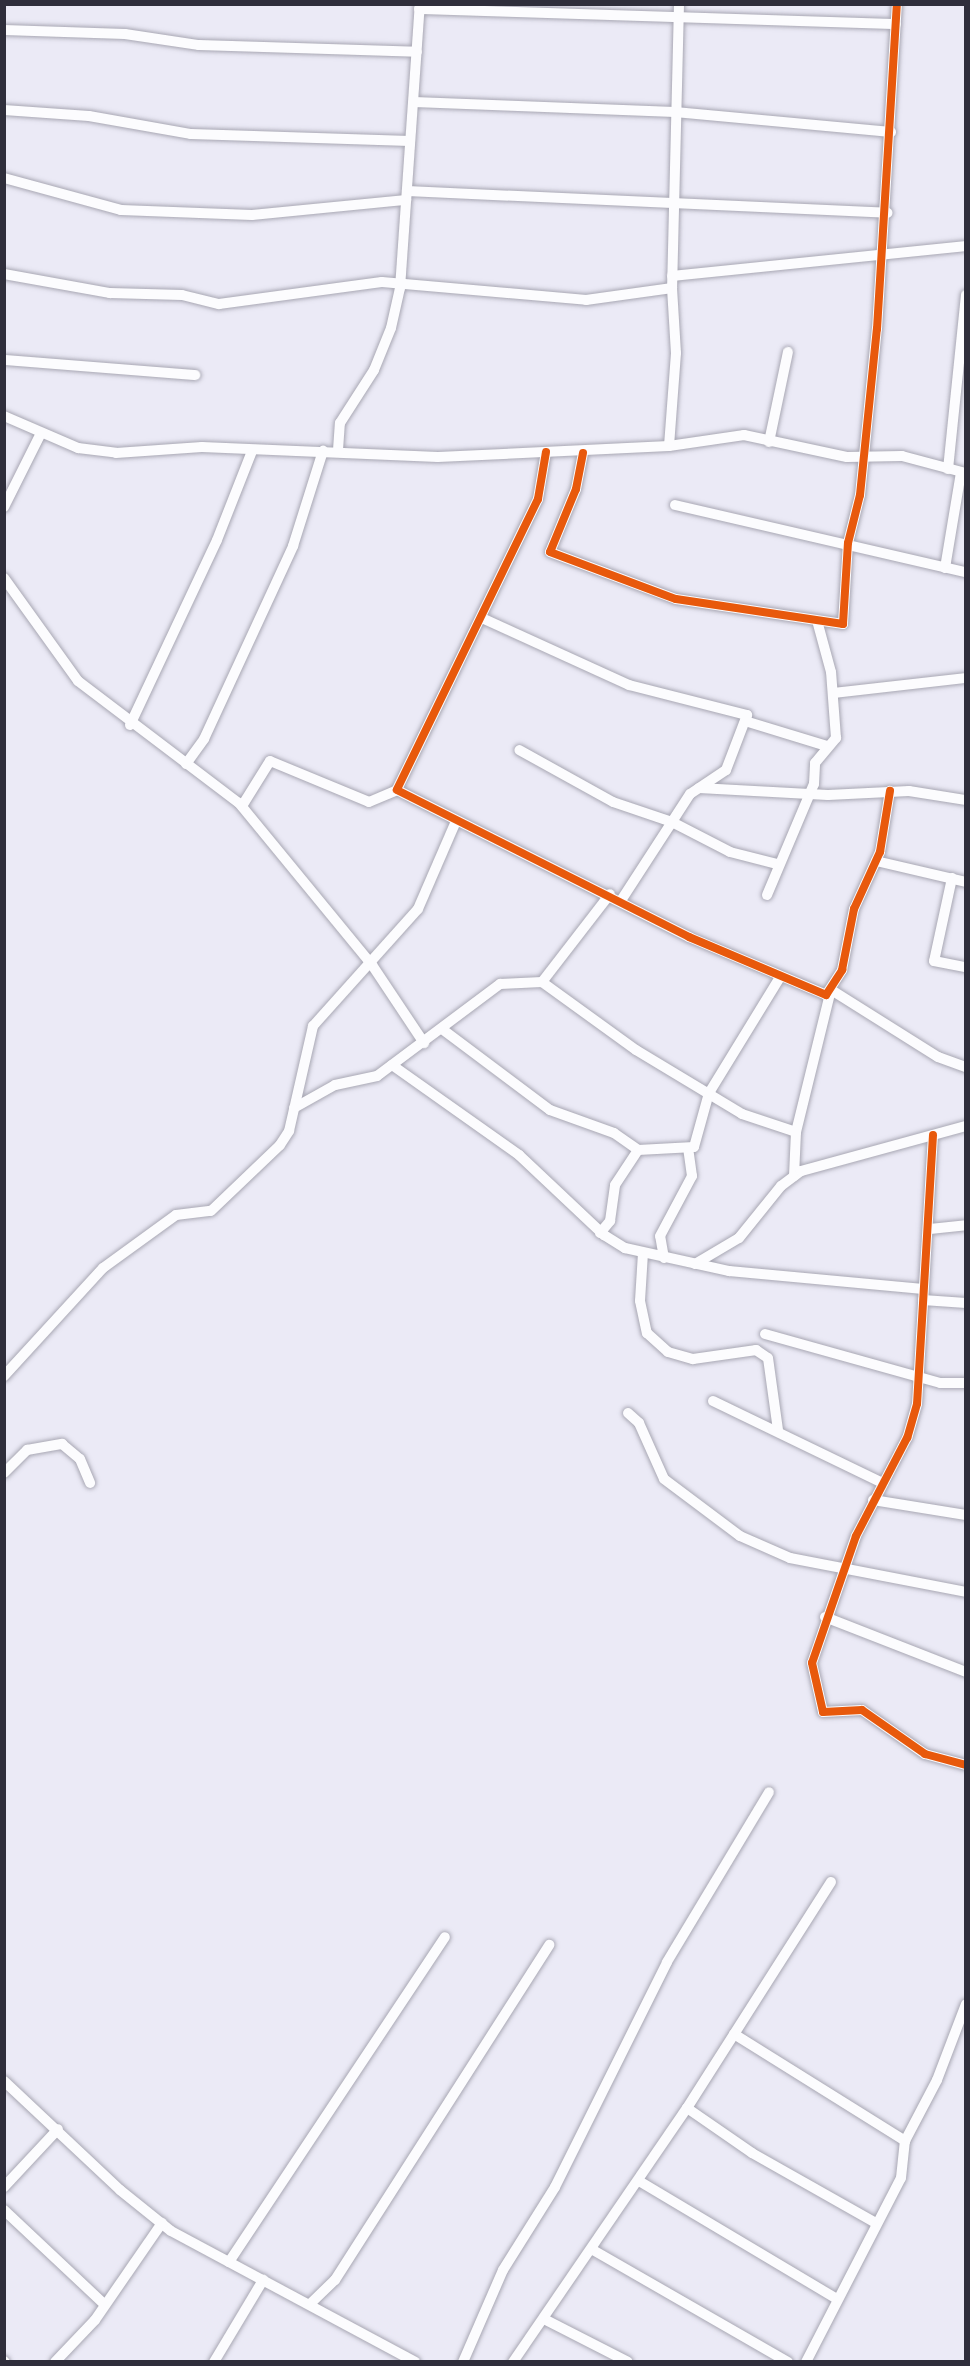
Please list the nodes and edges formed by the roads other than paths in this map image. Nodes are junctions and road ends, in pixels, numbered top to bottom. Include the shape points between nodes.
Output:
1 (897, 4) edge
2 (419, 7) edge
3 (679, 10) edge
4 (896, 24) junction
5 (4, 30) edge
6 (417, 52) junction
7 (414, 102) junction
8 (4, 110) edge
9 (675, 112) junction
10 (891, 132) junction
11 (410, 141) junction
12 (4, 178) edge
13 (406, 196) junction
14 (675, 203) junction
15 (887, 213) junction
16 (966, 246) edge
17 (882, 251) junction
18 (4, 273) edge
19 (672, 276) junction
20 (400, 288) junction
21 (672, 288) junction
22 (966, 295) edge
23 (788, 352) dead end
24 (964, 355) edge
25 (4, 360) edge
26 (195, 375) dead end
27 (4, 416) edge
28 (41, 433) junction
29 (769, 442) junction
30 (669, 446) junction
31 (338, 450) junction
32 (252, 451) junction
33 (323, 451) junction
34 (546, 452) junction
35 (583, 453) junction
36 (863, 456) junction
37 (948, 469) junction
38 (963, 473) edge
39 (675, 505) dead end
40 (4, 507) edge
41 (848, 543) junction
42 (945, 568) junction
43 (966, 572) edge
44 (4, 578) edge
45 (482, 618) junction
46 (818, 624) junction
47 (966, 678) edge
48 (834, 693) junction
49 (745, 721) junction
50 (130, 725) junction
51 (827, 746) junction
52 (519, 750) dead end
53 (186, 764) junction
54 (699, 788) junction
55 (398, 790) junction
56 (890, 791) junction
57 (809, 792) junction
58 (966, 800) edge
59 (242, 806) junction
60 (456, 821) junction
61 (672, 822) junction
62 (876, 861) junction
63 (777, 864) junction
64 (952, 878) junction
65 (966, 882) edge
66 (610, 894) junction
67 (767, 895) dead end
68 (622, 899) junction
69 (372, 965) junction
70 (966, 967) edge
71 (780, 977) junction
72 (542, 982) junction
73 (832, 993) junction
74 (442, 1029) junction
75 (424, 1043) junction
76 (392, 1065) junction
77 (966, 1067) edge
78 (710, 1093) junction
79 (294, 1108) junction
80 (966, 1126) edge
81 (796, 1132) junction
82 (933, 1135) junction
83 (688, 1148) junction
84 (638, 1150) junction
85 (795, 1176) junction
86 (966, 1225) edge
87 (930, 1229) junction
88 (600, 1233) junction
89 (643, 1253) junction
90 (664, 1258) junction
91 (693, 1265) junction
92 (923, 1288) junction
93 (922, 1300) junction
94 (966, 1303) edge
95 (765, 1334) dead end
96 (4, 1376) edge
97 (916, 1376) junction
98 (966, 1383) edge
99 (713, 1401) dead end
100 (628, 1413) dead end
101 (778, 1430) junction
102 (4, 1473) edge
103 (90, 1483) dead end
104 (883, 1483) junction
105 (873, 1500) junction
106 (966, 1515) edge
107 (846, 1569) junction
108 (966, 1592) edge
109 (825, 1617) junction
110 (966, 1672) edge
111 (966, 1765) edge
112 (768, 1792) dead end
113 (831, 1882) dead end
114 (445, 1937) dead end
115 (549, 1945) dead end
116 (966, 2004) edge
117 (734, 2034) junction
118 (4, 2081) edge
119 (687, 2108) junction
120 (58, 2129) junction
121 (905, 2141) junction
122 (639, 2181) junction
123 (4, 2187) edge
124 (4, 2210) edge
125 (874, 2222) junction
126 (162, 2223) junction
127 (592, 2250) junction
128 (229, 2262) junction
129 (263, 2280) junction
130 (837, 2299) junction
131 (104, 2304) junction
132 (310, 2304) junction
133 (544, 2319) junction
134 (55, 2361) edge
135 (214, 2361) edge
136 (415, 2361) edge
137 (463, 2361) edge
138 (513, 2361) edge
139 (628, 2361) edge
140 (788, 2361) edge
141 (806, 2361) edge

1 - 4 street
2 - 3 street
2 - 6 street
3 - 4 street
3 - 9 street
4 - 10 street
5 - 6 street via 125,34 231,47
6 - 7 street
7 - 9 street
7 - 11 street
8 - 11 street via 89,116 191,134
9 - 10 street
9 - 14 street
10 - 15 street
11 - 13 street
12 - 13 street via 121,210 252,215
13 - 14 street
13 - 20 street
14 - 15 street
14 - 19 street
15 - 17 street
16 - 17 street
17 - 19 street
17 - 36 street
18 - 20 street via 110,293 173,294 219,304 382,282
19 - 21 street
20 - 21 street via 586,300
20 - 31 street via 392,328 374,370 340,423
21 - 30 street via 676,353
22 - 24 street
23 - 29 street
24 - 37 street
25 - 26 street
27 - 28 street
28 - 32 street via 97,452
28 - 40 street
29 - 30 street via 723,435
29 - 36 street
30 - 35 street
31 - 33 street
31 - 34 street via 415,457
32 - 33 street via 297,455
32 - 50 street via 217,540
33 - 53 street via 293,546 204,739
34 - 35 street
34 - 45 street via 538,499
35 - 46 street via 576,489 550,552 676,599
36 - 37 street via 902,456
36 - 41 street
37 - 38 street
38 - 42 street
39 - 41 street
41 - 42 street
41 - 46 street via 844,622
42 - 43 street
44 - 50 street via 78,681
45 - 49 street via 629,685 747,715
45 - 55 street via 475,622
46 - 48 street
47 - 48 street
48 - 51 street via 836,738
49 - 51 street
49 - 54 street via 726,770
50 - 53 street
51 - 57 street via 816,763
52 - 61 street via 613,802
53 - 59 street
54 - 57 street
54 - 61 street
55 - 59 street via 369,802 270,761
55 - 60 street
56 - 57 street
56 - 58 street
56 - 62 street
57 - 63 street
59 - 69 street
60 - 66 street
60 - 69 street via 418,909
61 - 63 street via 730,852
61 - 68 street
62 - 64 street
62 - 73 street via 854,909
63 - 67 street
64 - 65 street
64 - 70 street via 934,961
66 - 68 street
66 - 72 street
68 - 71 street via 688,937
69 - 75 street
69 - 79 street via 313,1026
71 - 73 street
71 - 78 street
72 - 74 street via 500,984
72 - 78 street via 636,1050
73 - 77 street via 931,1053
73 - 81 street
74 - 75 street
74 - 84 street via 542,1105 614,1133
75 - 76 street
76 - 79 street via 377,1076 335,1085
76 - 88 street via 519,1155
78 - 81 street via 742,1114
78 - 83 street via 694,1147
79 - 96 street via 289,1131 270,1156 211,1211 165,1221 103,1268
80 - 82 street
81 - 85 street
82 - 85 street via 827,1161
82 - 87 street
83 - 84 street
83 - 90 street via 692,1176 660,1236
84 - 88 street via 615,1185 610,1221
85 - 91 street via 739,1238
86 - 87 street
87 - 92 street
88 - 89 street
89 - 90 street
89 - 101 street via 640,1301 647,1333 668,1352 693,1359 756,1350 768,1358
90 - 91 street
91 - 92 street
92 - 93 street
93 - 94 street
93 - 97 street
95 - 97 street
97 - 98 street
97 - 104 street via 913,1420
99 - 101 street
100 - 107 street via 639,1423 664,1479 740,1536 790,1558
101 - 104 street
102 - 103 street via 27,1450 62,1444 80,1459
104 - 105 street
105 - 106 street
105 - 107 street
107 - 108 street
107 - 109 street
109 - 110 street
109 - 111 street via 812,1663 824,1712 862,1710 925,1754
112 - 137 street via 668,1962 548,2200 503,2270
113 - 117 street
114 - 128 street
115 - 132 street via 335,2280
116 - 121 street via 937,2080
117 - 119 street
117 - 121 street
118 - 120 street
119 - 122 street
119 - 125 street via 752,2153
120 - 123 street
120 - 126 street
121 - 125 street via 901,2178
122 - 127 street
122 - 130 street
124 - 131 street
125 - 130 street
126 - 128 street
126 - 131 street
127 - 133 street
127 - 140 street
128 - 129 street
129 - 132 street
129 - 135 street
130 - 141 street
131 - 134 street via 95,2320
132 - 136 street
133 - 138 street
133 - 139 street

